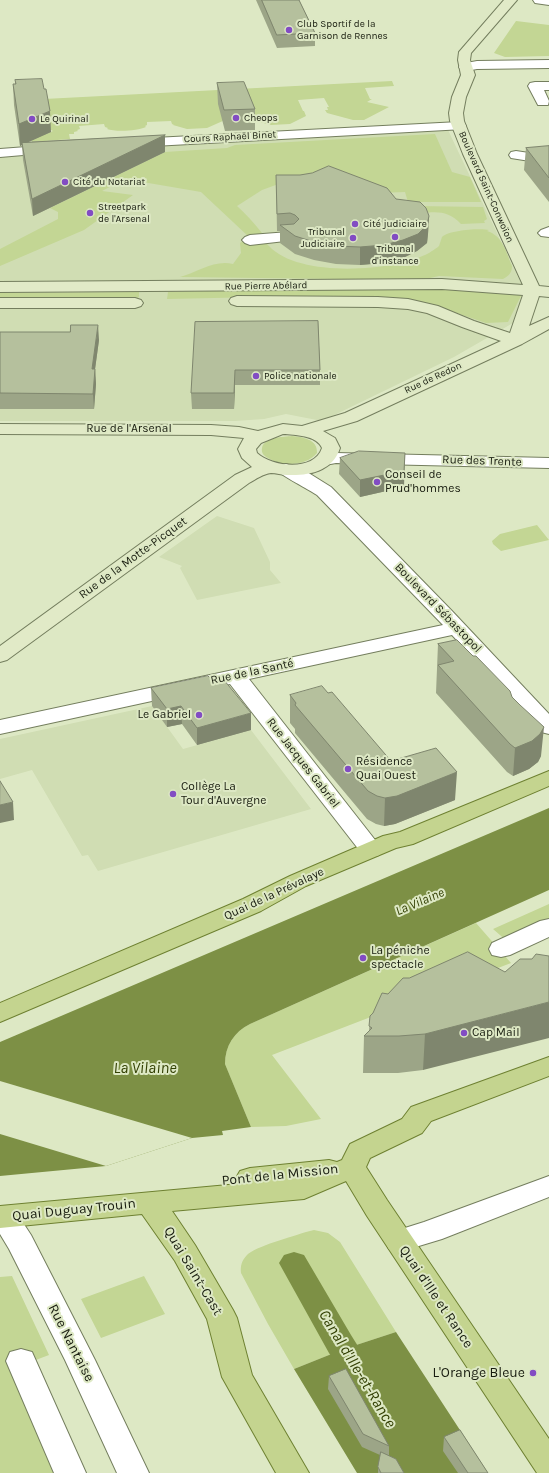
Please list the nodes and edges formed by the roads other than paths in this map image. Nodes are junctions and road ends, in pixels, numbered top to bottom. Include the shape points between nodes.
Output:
1 (512, 0) edge
2 (539, 0) edge
3 (549, 1) edge
4 (549, 64) edge
5 (466, 67) junction
6 (549, 86) edge
7 (543, 102) dead end
8 (459, 126) junction
9 (122, 144) edge
10 (67, 148) edge
11 (0, 153) edge
12 (516, 155) dead end
13 (549, 160) edge
14 (289, 237) edge
15 (250, 240) dead end
16 (520, 265) junction
17 (0, 287) edge
18 (490, 287) junction
19 (532, 290) junction
20 (549, 292) edge
21 (152, 295) junction
22 (222, 302) dead end
23 (0, 303) edge
24 (549, 322) edge
25 (549, 328) edge
26 (516, 340) junction
27 (351, 417) junction
28 (0, 429) edge
29 (305, 431) junction
30 (258, 436) junction
31 (324, 453) junction
32 (549, 463) edge
33 (278, 469) junction
34 (324, 491) junction
35 (457, 628) junction
36 (0, 656) edge
37 (235, 676) junction
38 (0, 727) edge
39 (549, 727) edge
40 (549, 778) edge
41 (371, 850) junction
42 (549, 927) edge
43 (501, 949) dead end
44 (0, 1013) edge
45 (549, 1066) edge
46 (352, 1167) junction
47 (549, 1186) edge
48 (148, 1202) junction
49 (1, 1212) edge
50 (399, 1241) junction
51 (21, 1361) dead end
52 (549, 1465) edge
53 (70, 1473) edge
54 (133, 1473) edge
55 (292, 1473) edge

1 - 5 street, Boulevard Saint-Conwoïon via 465,52
2 - 3 street
4 - 5 street
5 - 8 street, Boulevard Saint-Conwoïon via 468,75 456,112
6 - 7 street via 535,86
8 - 9 street, Cours Raphaël Binet
8 - 16 street, Boulevard Saint-Conwoïon
10 - 11 street
12 - 13 street
14 - 15 street
16 - 18 street via 512,278
16 - 19 street, Boulevard Saint-Conwoïon
17 - 21 street, Rue Pierre Abélard
18 - 19 street, Rue Pierre Abélard
18 - 21 street, Rue Pierre Abélard via 424,284
19 - 20 street, Rue Pierre Abélard
19 - 26 street
21 - 23 street, Rue Pierre Abélard
22 - 26 street, Rue Pierre Abélard via 408,304 432,309
24 - 26 street
25 - 26 street
26 - 27 street, Rue de Redon
27 - 29 street, Rue de Redon
27 - 31 street, Rue de Redon via 331,435
28 - 30 street, Rue de l'Arsenal via 211,430
29 - 30 street via 283,430
29 - 31 street via 321,437
30 - 33 street via 248,445 247,450 254,460
31 - 32 street, Rue des Trente via 336,458
31 - 33 street, Rue de la Motte-Picquet via 301,469
31 - 34 street, Boulevard Sébastopol via 313,473
33 - 34 street, Boulevard Sébastopol via 300,476
33 - 36 street, Rue de la Motte-Picquet via 258,471 242,478
34 - 35 street, Boulevard Sébastopol
35 - 37 street, Rue de la Santé
35 - 39 street, Boulevard Sébastopol
37 - 38 street, Rue de la Santé
37 - 41 street, Rue Jacques Gabriel
40 - 41 main road, Quai de la Prévalaye via 405,839 391,841
41 - 44 main road, Quai de la Prévalaye via 298,881 252,905
42 - 43 street
45 - 46 main road via 420,1114 412,1126 360,1151
46 - 48 main road, Pont de la Mission via 304,1188
46 - 49 main road, Pont de la Mission
46 - 50 main road, Quai d'Ille et Rance
47 - 50 street via 432,1232
48 - 49 main road, Quai Duguay Trouin
48 - 55 main road, Quai Saint-Cast via 185,1253 222,1318 237,1377
49 - 54 street, Rue Nantaise via 20,1243 80,1360
50 - 52 main road, Quai d'Ille et Rance
51 - 53 street

